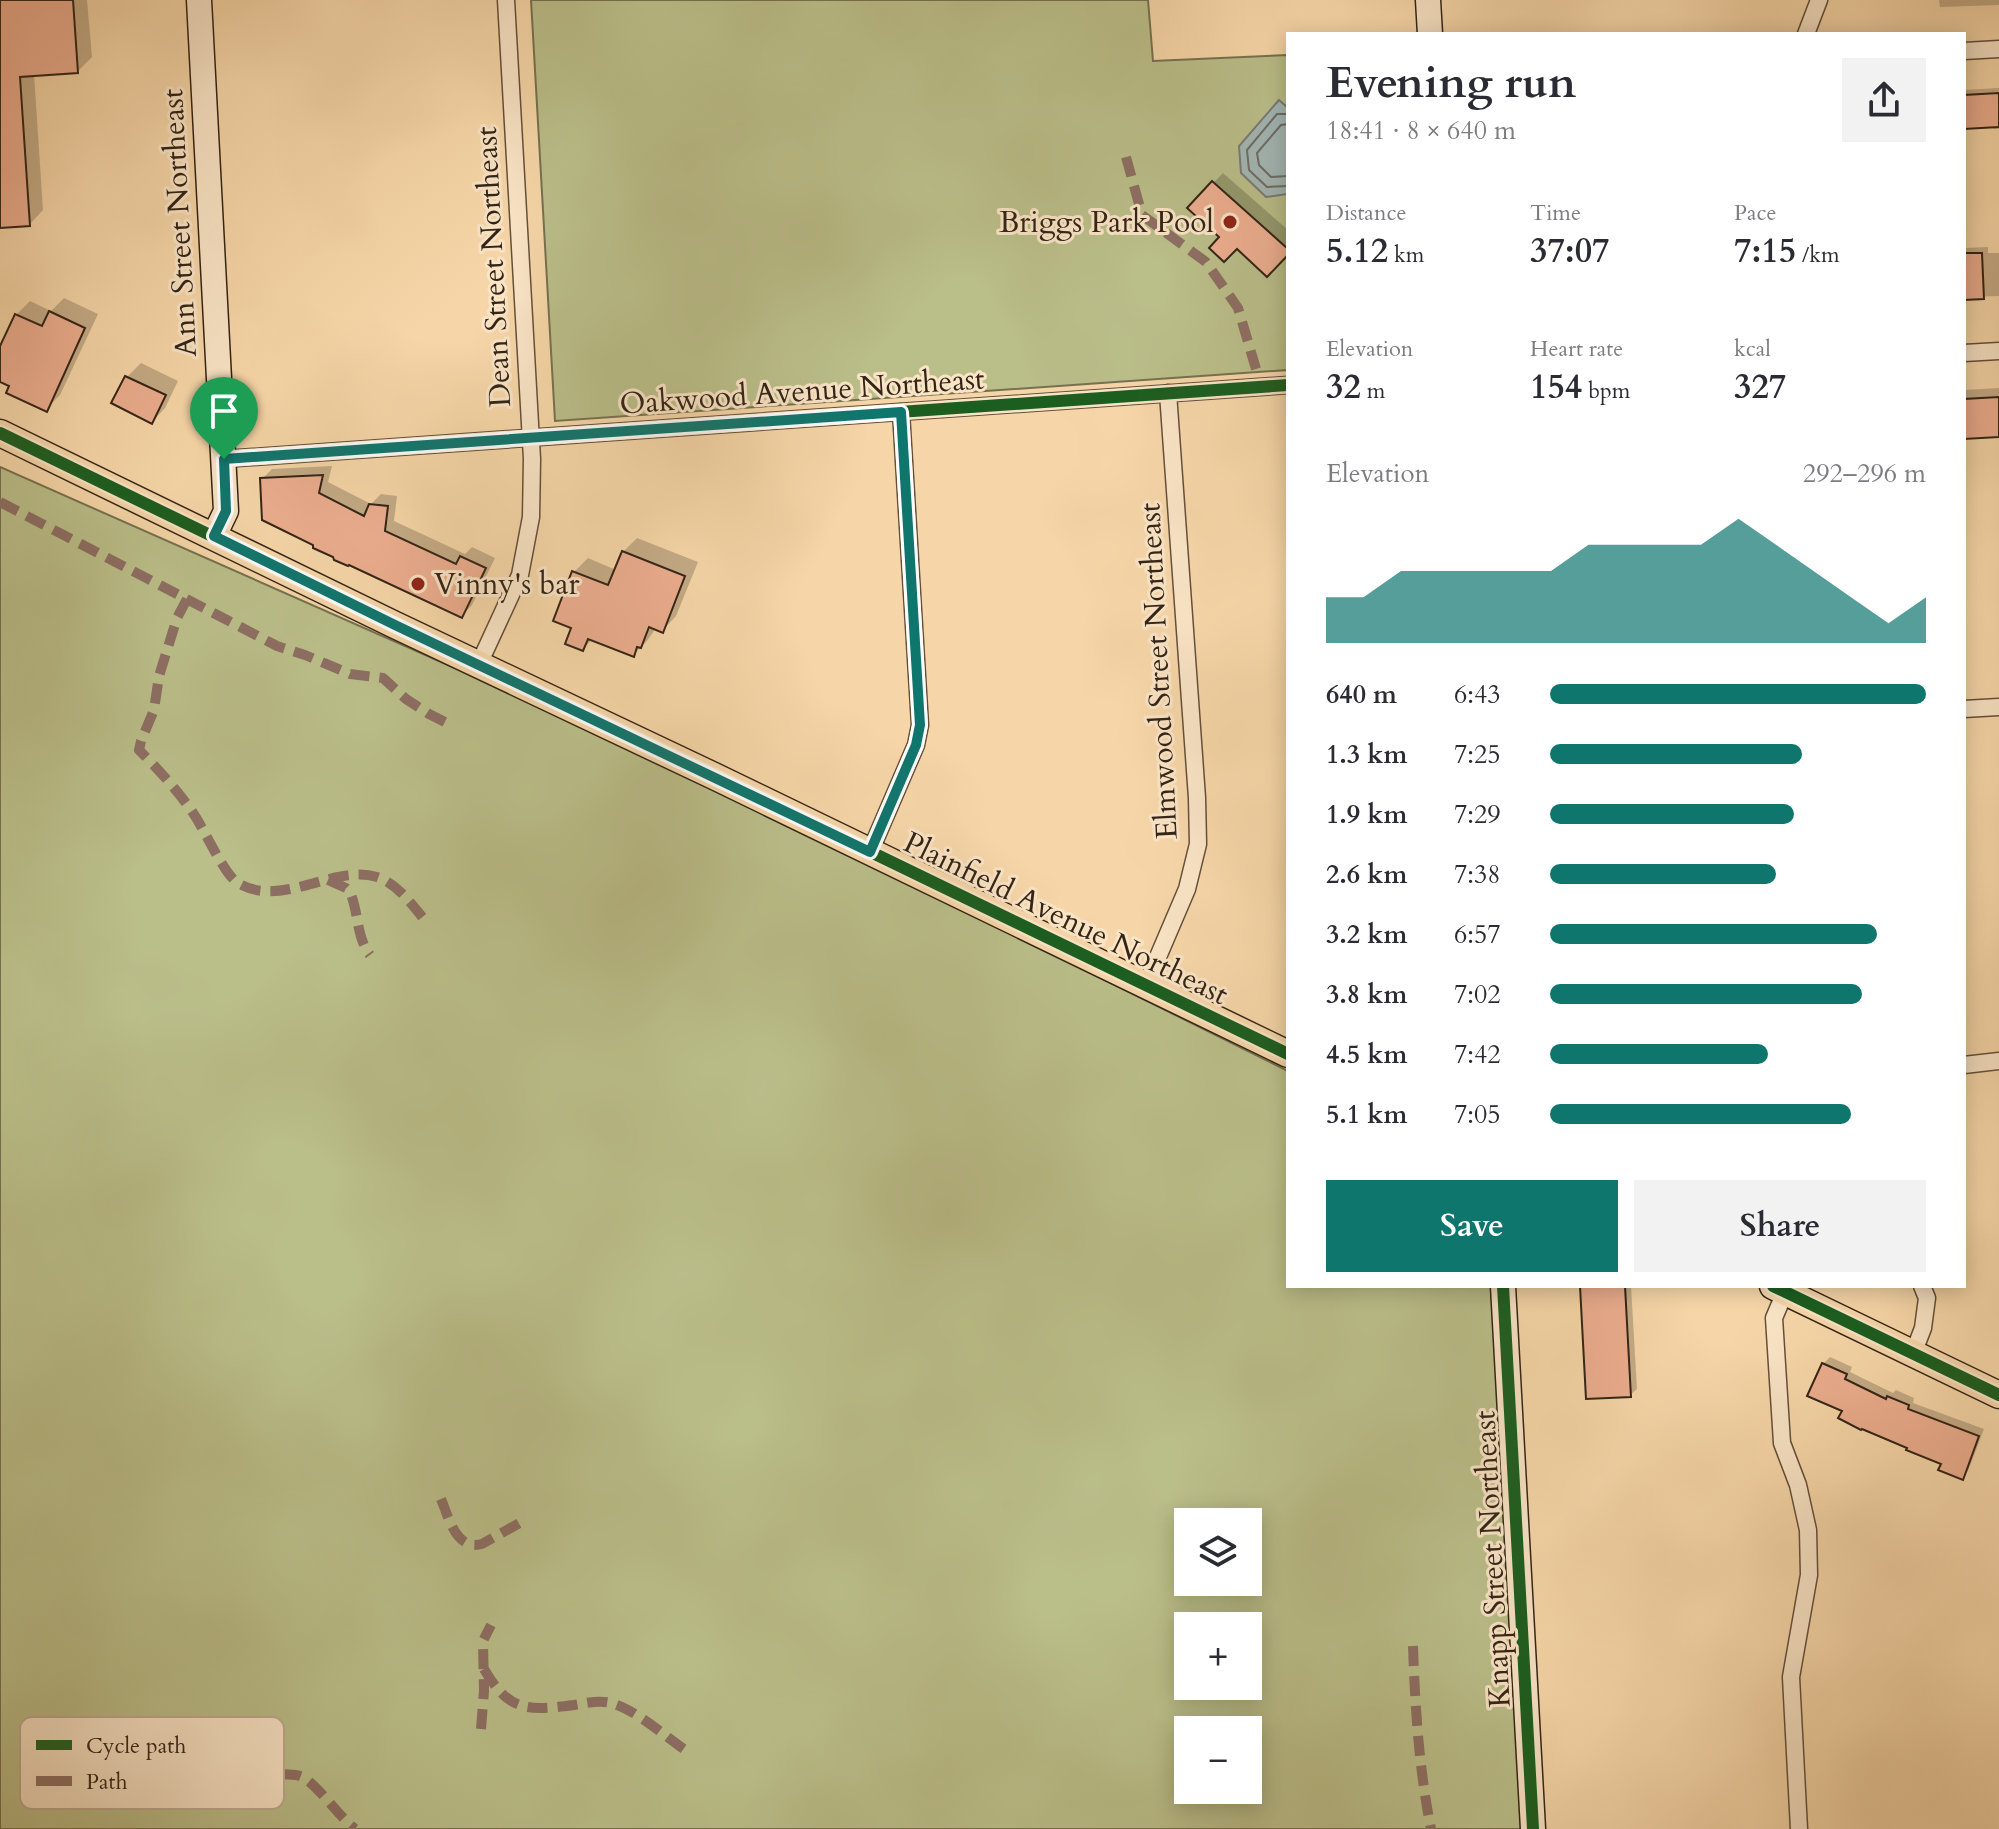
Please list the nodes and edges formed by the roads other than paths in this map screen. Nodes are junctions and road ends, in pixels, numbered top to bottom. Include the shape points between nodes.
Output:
1 (199, 0) edge
2 (506, 0) edge
3 (1428, 0) edge
4 (1819, 0) edge
5 (1430, 32) edge
6 (1807, 32) edge
7 (1999, 49) edge
8 (1966, 51) edge
9 (1999, 351) edge
10 (1966, 353) edge
11 (1286, 385) edge
12 (1168, 393) junction
13 (901, 412) junction
14 (0, 433) edge
15 (530, 438) junction
16 (224, 459) junction
17 (214, 536) junction
18 (479, 664) junction
19 (1999, 707) edge
20 (1966, 709) edge
21 (870, 852) junction
22 (1146, 985) junction
23 (1286, 1053) edge
24 (1999, 1061) edge
25 (1966, 1065) edge
26 (1503, 1288) edge
27 (1923, 1288) edge
28 (1779, 1289) edge
29 (1913, 1354) junction
30 (1999, 1395) edge
31 (1533, 1829) edge
32 (1799, 1829) edge

1 - 16 main road, Ann Street Northeast
2 - 15 street, Dean Street Northeast
3 - 5 main road
4 - 6 street
7 - 8 street
9 - 10 street
11 - 12 street, Oakwood Avenue Northeast
12 - 13 street, Oakwood Avenue Northeast
12 - 22 street, Elmwood Street Northeast via 1198,844 1187,889
13 - 15 street, Oakwood Avenue Northeast
13 - 21 street via 920,725
14 - 17 main road, Plainfield Avenue Northeast
15 - 16 street, Oakwood Avenue Northeast
15 - 18 street, Dean Street Northeast via 531,517 520,575
16 - 17 main road, Ann Street Northeast via 226,511
17 - 18 main road, Plainfield Avenue Northeast
18 - 21 main road, Plainfield Avenue Northeast
19 - 20 street
21 - 22 main road, Plainfield Avenue Northeast
22 - 23 main road, Plainfield Avenue Northeast
24 - 25 street
26 - 31 main road, Knapp Street Northeast
27 - 29 street via 1927,1298 1923,1328
28 - 29 main road
28 - 32 street via 1774,1318 1782,1443 1808,1530 1809,1575 1791,1677
29 - 30 main road

